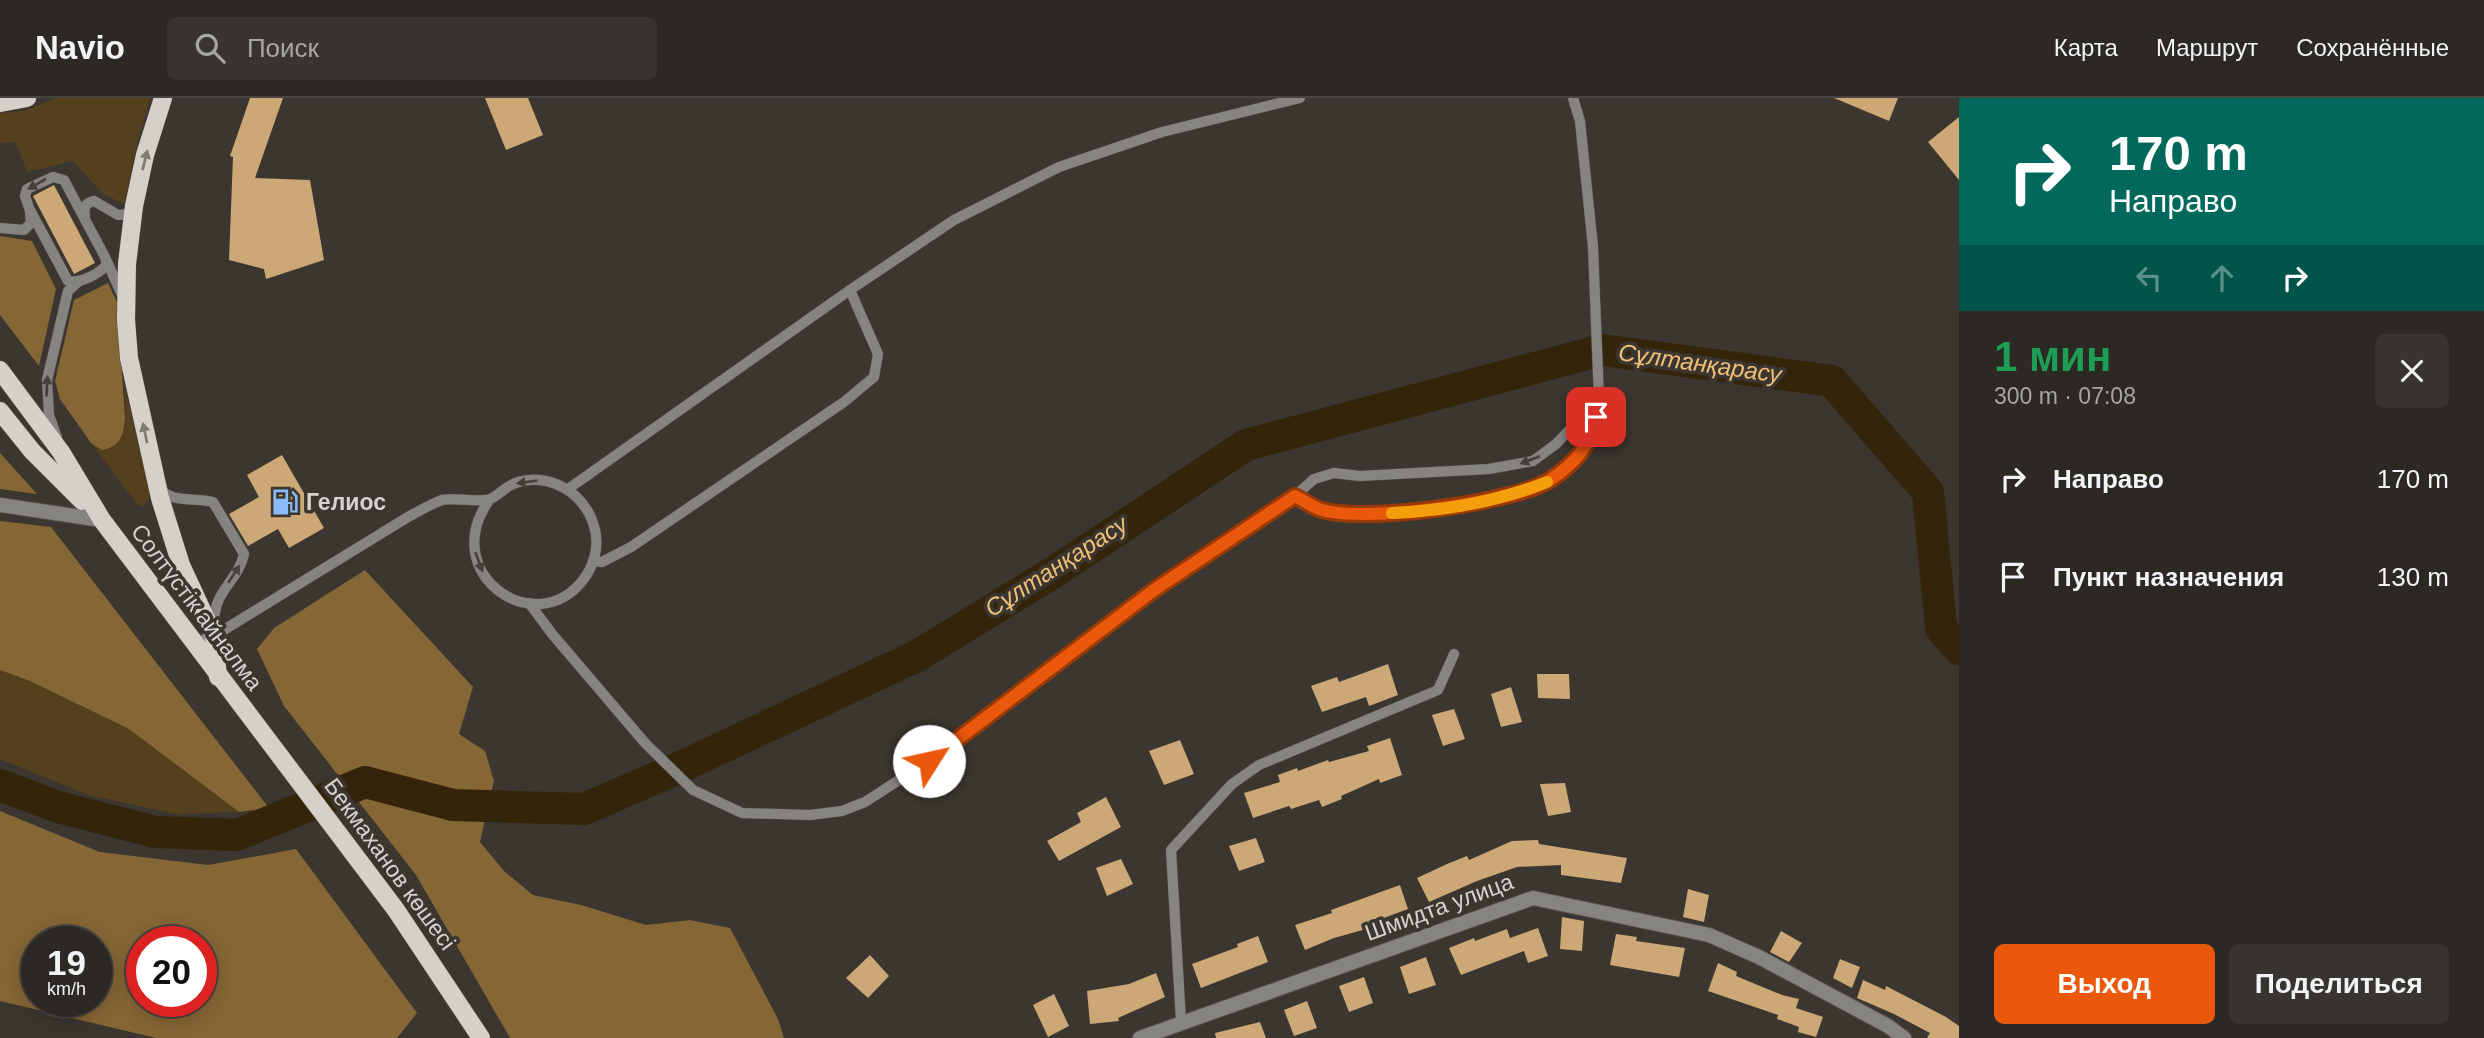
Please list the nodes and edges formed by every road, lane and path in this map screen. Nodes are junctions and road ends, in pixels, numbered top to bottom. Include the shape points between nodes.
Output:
1 (27, 98) edge
2 (163, 98) edge
3 (1300, 98) edge
4 (1573, 98) edge
5 (0, 103) edge
6 (134, 206) junction
7 (29, 208) junction
8 (86, 220) junction
9 (0, 228) edge
10 (106, 257) junction
11 (79, 281) junction
12 (850, 290) junction
13 (126, 320) junction
14 (0, 370) edge
15 (1599, 399) junction
16 (0, 411) edge
17 (0, 429) edge
18 (32, 451) junction
19 (61, 452) junction
20 (156, 480) junction
21 (568, 489) junction
22 (1295, 496) junction
23 (490, 499) junction
24 (0, 505) edge
25 (102, 520) junction
26 (593, 561) junction
27 (529, 603) junction
28 (214, 636) junction
29 (193, 643) junction
30 (1454, 654) dead end
31 (218, 677) junction
32 (253, 723) joint
33 (1181, 1023) junction
34 (481, 1038) edge
35 (1140, 1038) edge
36 (1904, 1038) edge

1 - 5 main road
6 -> 2 main road
3 - 12 lane via 1162,132 1059,167 954,220
4 - 15 lane via 1580,121 1592,234
6 - 8 lane via 130,214 122,216 90,202 84,208
6 - 13 main road
8 -> 7 lane via 59,177 27,189
7 - 9 lane via 29,227
7 - 11 lane via 64,278
8 - 10 lane
10 - 11 lane via 105,268
10 - 13 lane via 120,288
19 -> 11 lane via 49,415 47,380 68,291
12 - 21 lane
12 - 26 lane via 878,354 874,377 631,547 602,562
20 -> 13 main road via 129,358
14 - 19 main road, Солтүстік айналма
15 -> 22 lane via 1533,461 1489,470 1360,476 1334,473 1314,479
15 - 22 lane via 1593,436 1577,459 1548,481 1518,494 1421,512 1348,514 1320,509
16 - 18 main road, Солтүстік айналма
17 - 18 main road
18 - 25 main road, Солтүстік айналма
19 - 25 main road, Солтүстік айналма
20 - 28 main road via 181,565
28 -> 20 lane via 215,607 244,554 217,505 167,496
21 -> 23 lane via 527,480
21 - 26 lane via 593,521
22 - 27 lane via 1154,590 929,761 865,802 810,816 742,813 693,790 645,743
23 -> 27 lane via 476,523 478,563 492,586
23 - 28 lane via 443,500 408,517
24 - 25 street
25 - 29 main road, Солтүстік айналма
26 - 27 lane via 588,574 569,593
28 - 29 lane
28 - 31 main road
29 - 31 main road, Солтүстік айналма
30 - 33 lane via 1438,690 1259,765 1232,784 1171,850
31 - 32 main road, Солтүстік айналма
32 - 34 main road, Бекмаханов көшесі via 396,909
33 - 35 street, Шмидта улица
33 - 36 street, Шмидта улица via 1533,898 1709,935 1759,957

